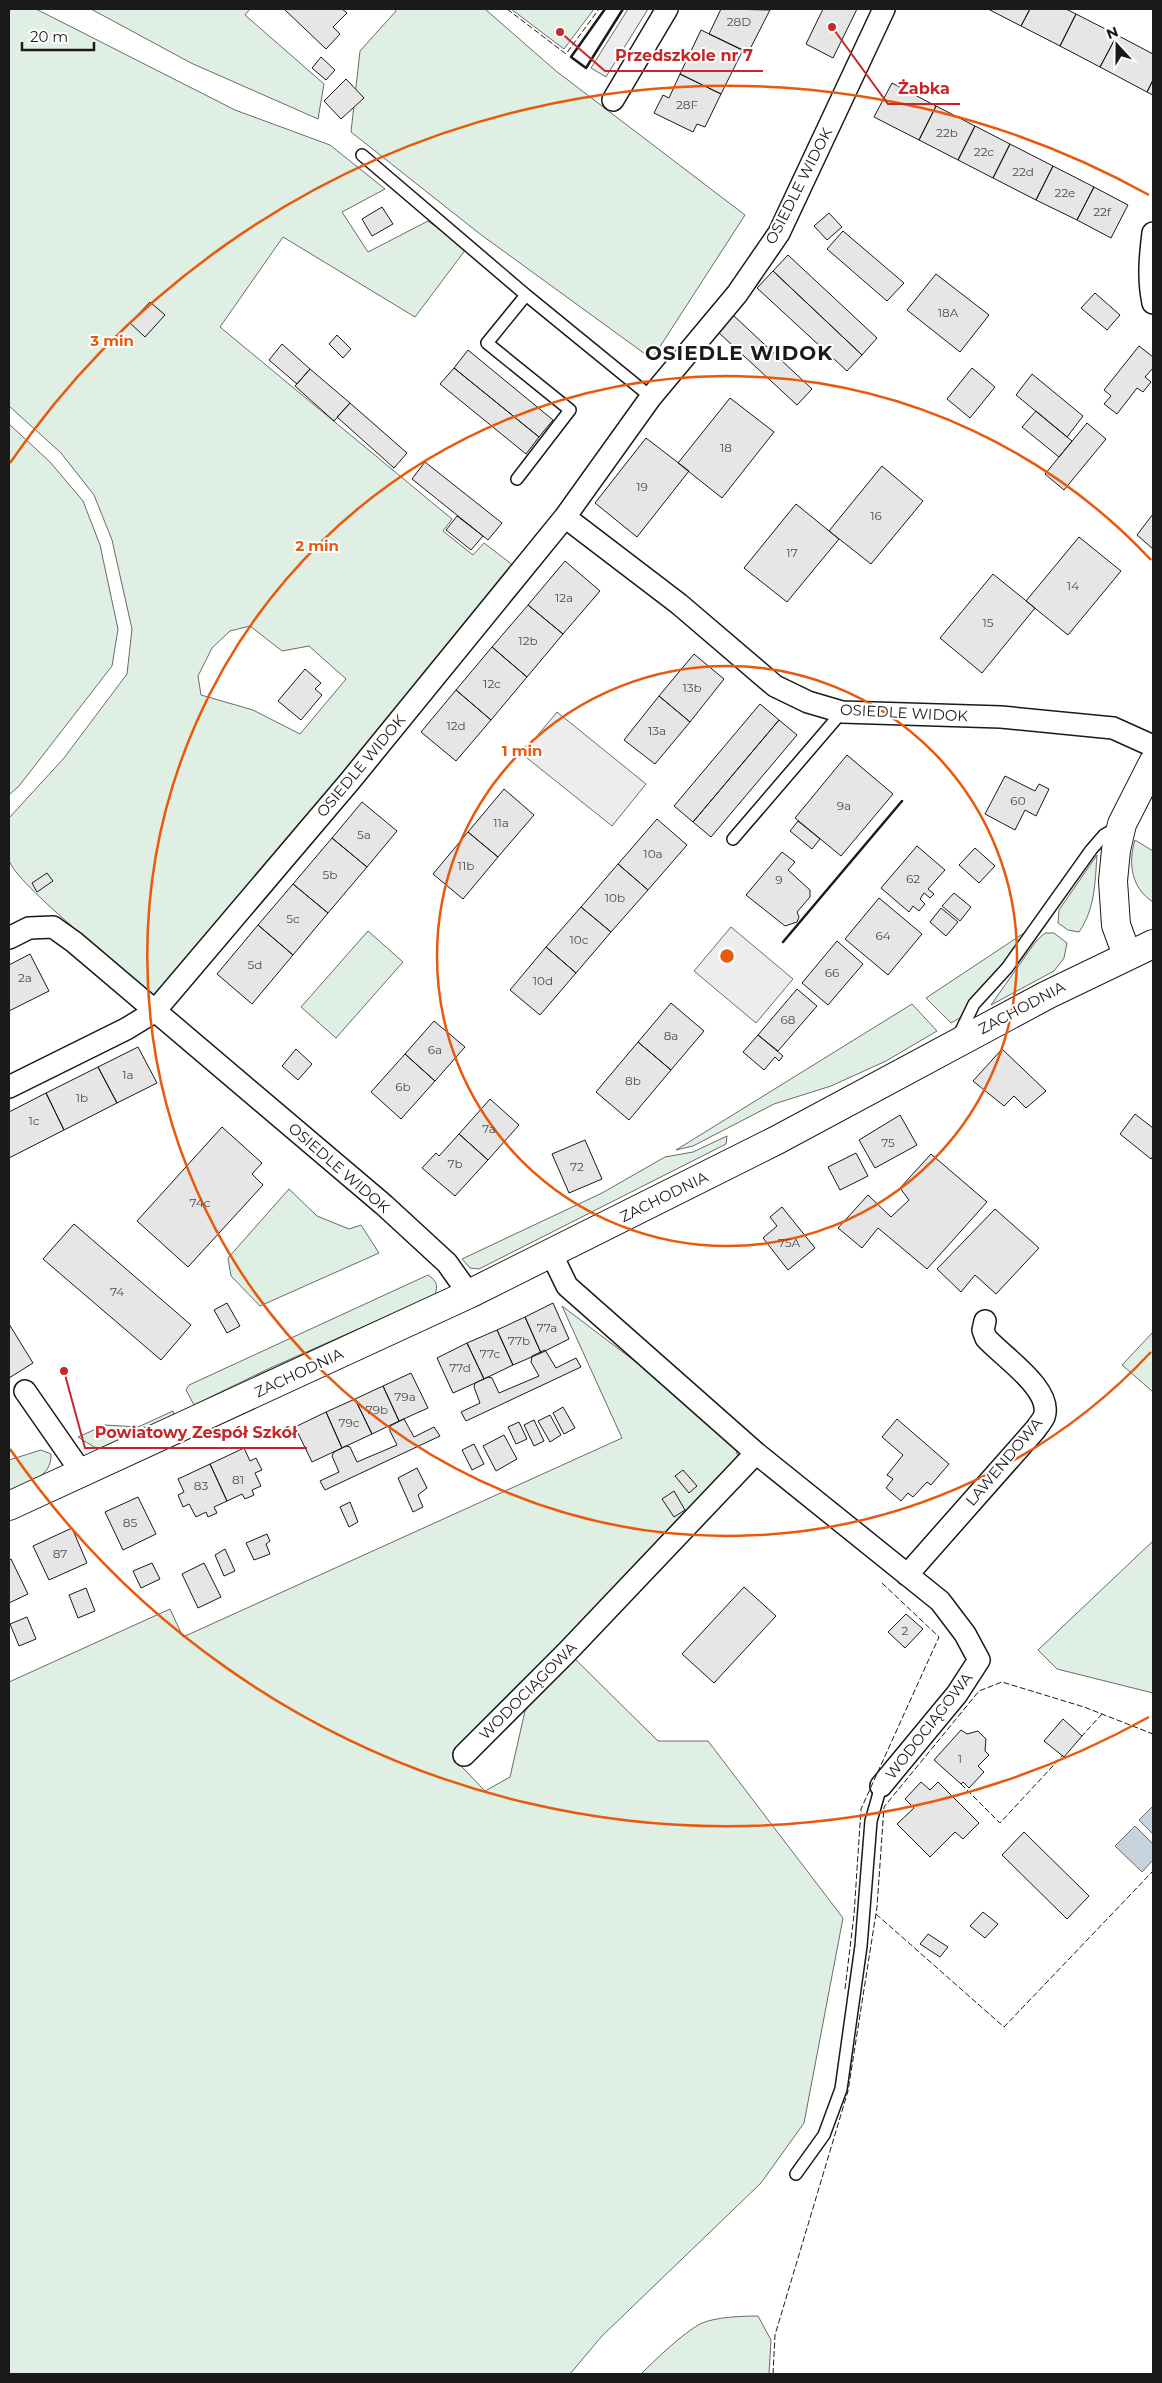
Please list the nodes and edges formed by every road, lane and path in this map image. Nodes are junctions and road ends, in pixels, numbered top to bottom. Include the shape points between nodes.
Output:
1 (667, 9) edge
2 (884, 9) edge
3 (613, 100) dead end
4 (362, 155) dead end
5 (1153, 233) edge
6 (526, 295) junction
7 (1153, 303) edge
8 (651, 397) junction
9 (517, 479) dead end
10 (565, 517) junction
11 (842, 712) junction
12 (1153, 746) edge
13 (1153, 763) edge
14 (1122, 824) junction
15 (733, 839) dead end
16 (9, 938) edge
17 (1153, 944) edge
18 (1127, 955) junction
19 (154, 1012) junction
20 (954, 1045) junction
21 (9, 1088) edge
22 (551, 1253) junction
23 (469, 1294) junction
24 (984, 1321) dead end
25 (25, 1391) dead end
26 (756, 1453) junction
27 (82, 1472) junction
28 (9, 1506) edge
29 (907, 1575) junction
30 (464, 1755) dead end
31 (881, 1786) joint
32 (796, 2174) dead end

1 - 3 street
2 - 8 street, OSIEDLE WIDOK via 779,233 737,294
4 - 6 lane
5 - 7 street via 1149,265
6 - 8 lane
6 - 9 lane via 487,343 570,410
8 - 10 street, OSIEDLE WIDOK
10 - 11 street, OSIEDLE WIDOK via 679,604 775,686 808,702
10 - 19 street, OSIEDLE WIDOK via 350,781
11 - 12 street, OSIEDLE WIDOK via 1002,717 1113,728
11 - 15 lane
13 - 14 street
14 - 18 street via 1116,850 1114,902 1116,924
14 - 20 lane via 1104,835 1091,850 1007,968 974,1004
16 - 19 street, OSIEDLE WIDOK via 29,928 53,927
17 - 18 street, ZACHODNIA
18 - 20 street, ZACHODNIA
19 - 21 street, OSIEDLE WIDOK
19 - 23 street, OSIEDLE WIDOK via 384,1205 445,1261
20 - 22 street, ZACHODNIA via 777,1140
22 - 23 street, ZACHODNIA
22 - 26 street, WODOCIĄGOWA via 567,1286
23 - 27 street, ZACHODNIA
24 - 29 street, LAWENDOWA via 986,1338 1040,1392 1045,1405 1044,1416
25 - 27 street
26 - 29 street, WODOCIĄGOWA
26 - 30 street, WODOCIĄGOWA
27 - 28 street, ZACHODNIA
29 - 31 street, WODOCIĄGOWA via 940,1601 965,1634 979,1660 957,1694
31 - 32 lane, WODOCIĄGOWA via 871,1821 861,1946 841,2089 824,2135

